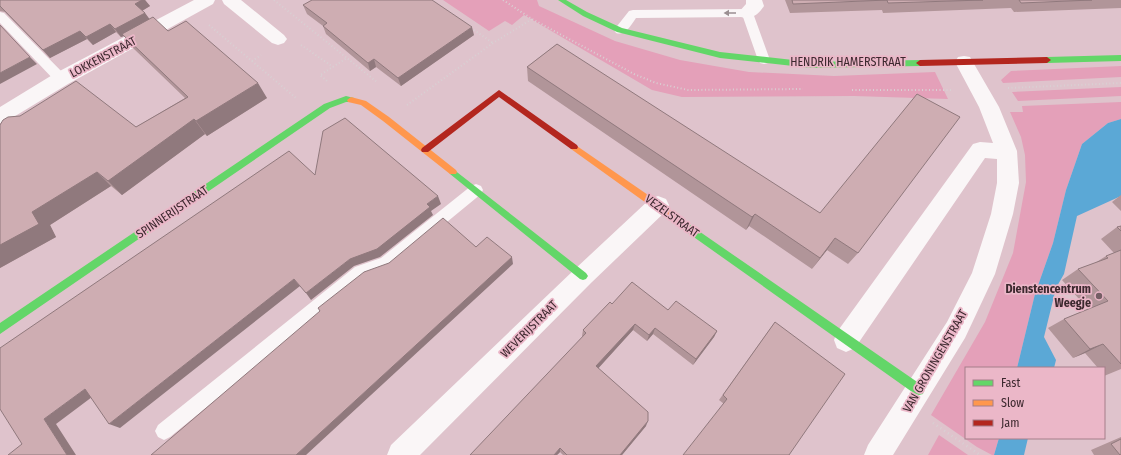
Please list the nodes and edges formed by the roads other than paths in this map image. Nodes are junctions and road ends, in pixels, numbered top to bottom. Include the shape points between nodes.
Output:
1 (207, 0) edge
2 (230, 0) edge
3 (561, 0) edge
4 (751, 7) edge
5 (0, 16) edge
6 (620, 30) junction
7 (278, 39) road end
8 (1121, 58) edge
9 (764, 60) junction
10 (964, 62) junction
11 (61, 79) junction
12 (0, 116) edge
13 (425, 150) junction
14 (1007, 151) junction
15 (476, 190) junction
16 (658, 206) junction
17 (583, 276) junction
18 (0, 329) edge
19 (846, 340) junction
20 (919, 390) junction
21 (164, 431) dead end
22 (401, 455) edge
23 (878, 455) edge

1 - 11 street, LOKKENSTRAAT
2 - 7 street
3 - 6 street, HENDRIK HAMERSTRAAT
4 -> 6 lane via 633,14
4 - 9 lane
5 - 11 lane
6 - 9 street, HENDRIK HAMERSTRAAT via 720,55
8 - 10 street, HENDRIK HAMERSTRAAT
9 - 10 street, HENDRIK HAMERSTRAAT via 811,64
10 - 14 street, VAN GRONINGENSTRAAT via 989,106
11 - 12 street, LOKKENSTRAAT
13 - 15 street
13 - 16 street, VEZELSTRAAT via 499,93
13 - 18 street, SPINNERIJSTRAAT via 363,103 346,99 327,106
14 - 19 street via 980,150
14 - 20 street, VAN GRONINGENSTRAAT via 1008,184 1002,214 982,274 956,330
15 - 17 street
15 - 21 lane via 386,263 360,272
16 - 17 street, WEVERIJSTRAAT
16 - 19 street, VEZELSTRAAT
17 - 22 street, WEVERIJSTRAAT
19 - 20 street, VEZELSTRAAT
20 - 23 street, VAN GRONINGENSTRAAT

